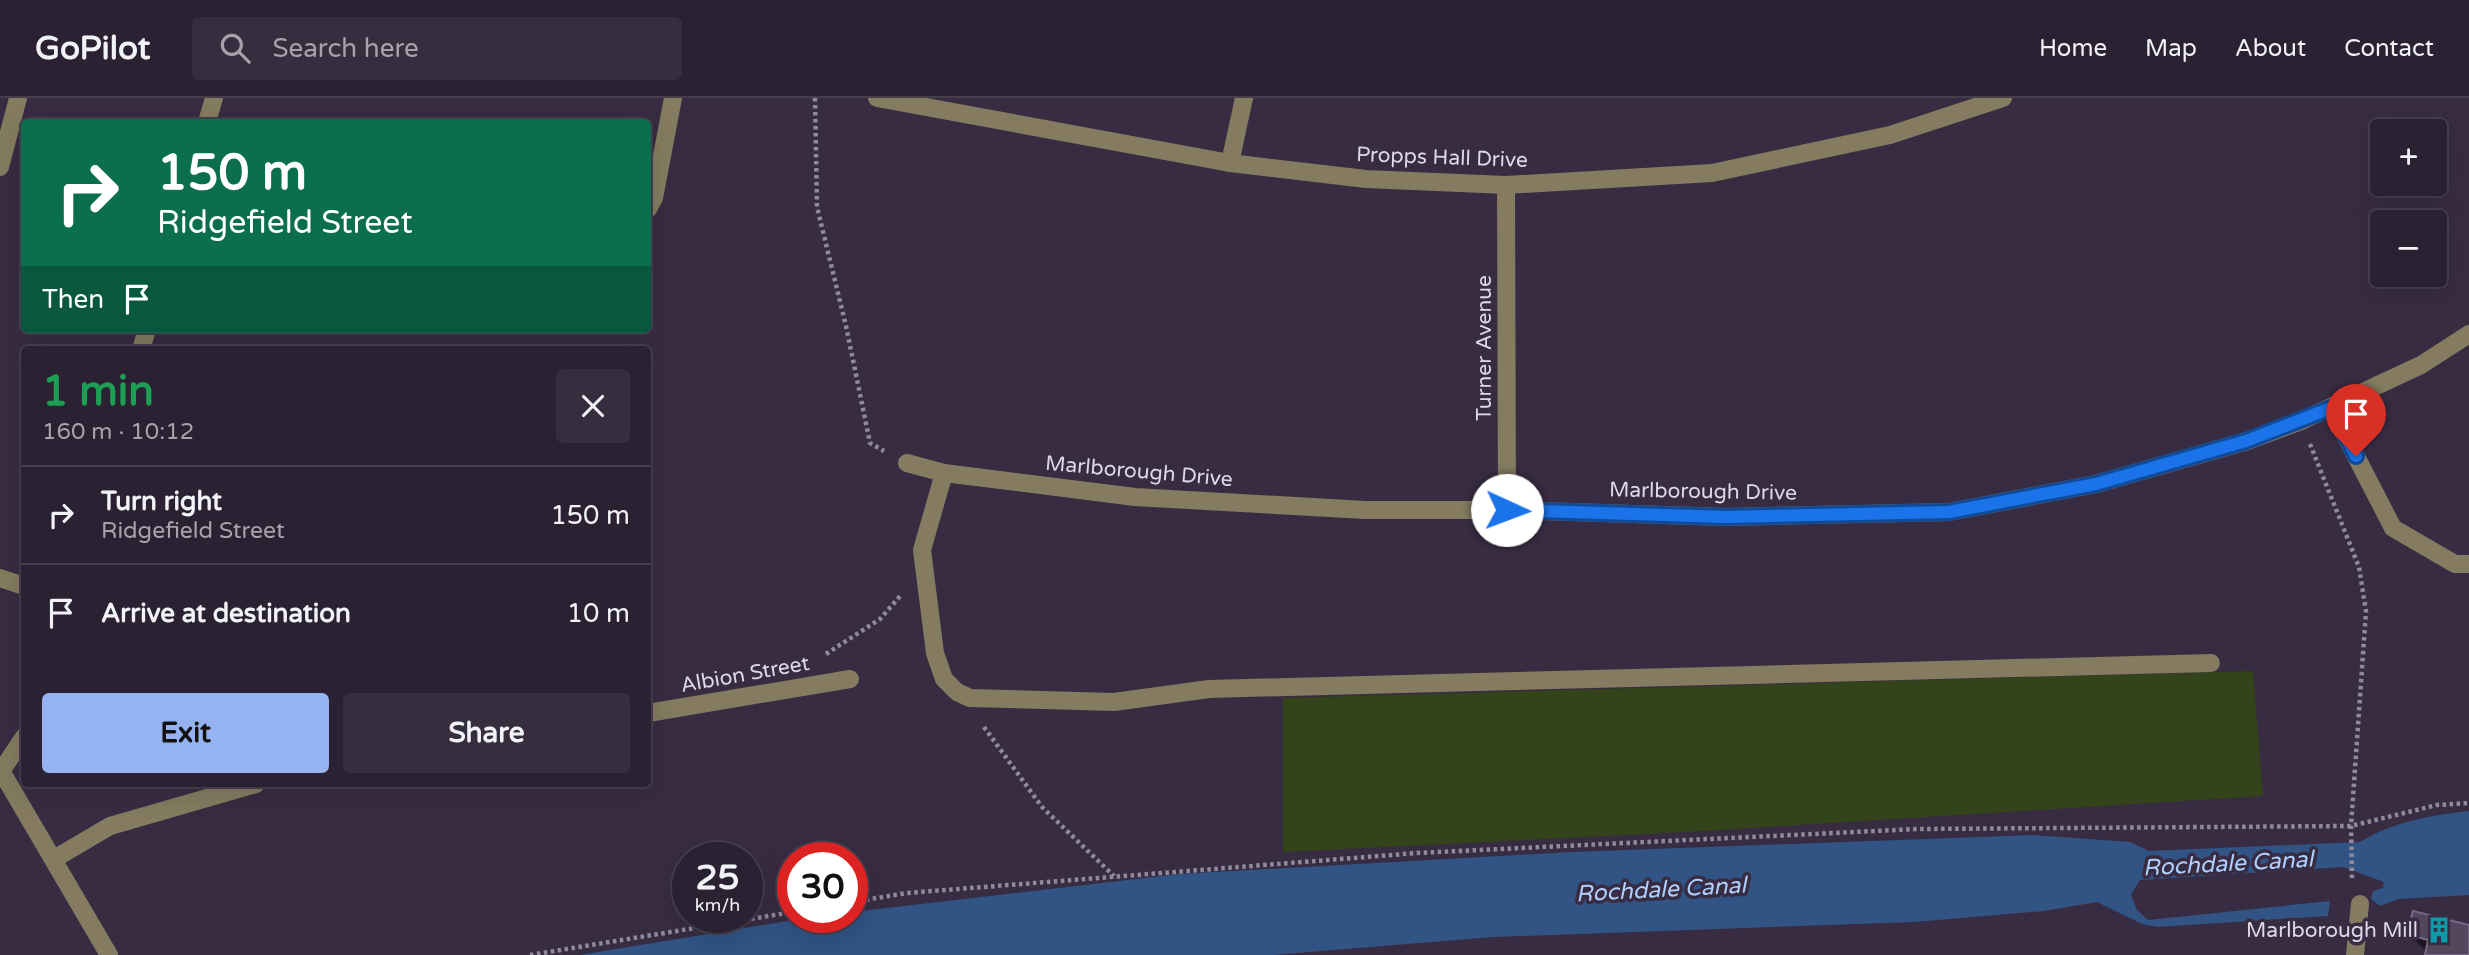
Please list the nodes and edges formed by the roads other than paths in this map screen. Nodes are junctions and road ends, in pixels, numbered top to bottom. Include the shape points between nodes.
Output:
1 (18, 98) edge
2 (214, 98) edge
3 (673, 98) edge
4 (877, 98) edge
5 (1244, 98) edge
6 (2003, 98) edge
7 (208, 119) edge
8 (1230, 163) junction
9 (0, 167) edge
10 (1506, 185) junction
11 (651, 204) edge
12 (2469, 334) edge
13 (2331, 408) junction
14 (907, 463) road end
15 (944, 473) junction
16 (1507, 510) junction
17 (2469, 564) edge
18 (0, 578) edge
19 (21, 585) edge
20 (2211, 663) dead end
21 (850, 679) dead end
22 (651, 712) edge
23 (21, 741) edge
24 (1, 769) edge
25 (246, 787) edge
26 (54, 859) junction
27 (2360, 904) dead end
28 (109, 955) edge
29 (2355, 955) edge

1 - 9 street
2 - 7 street
3 - 11 street
4 - 8 street, Propps Hall Drive
5 - 8 street
6 - 10 street, Propps Hall Drive via 1890,135 1712,173
8 - 10 street, Propps Hall Drive via 1366,179
10 - 16 street, Turner Avenue
12 - 13 street, Marlborough Drive via 2421,365
13 - 16 street, Marlborough Drive via 2246,441 2096,484 1949,512 1725,517
13 - 17 street via 2393,528 2455,564
14 - 15 street, Marlborough Drive
15 - 16 street, Marlborough Drive via 1135,497 1365,510
15 - 20 street via 922,550 935,653 944,679 970,698 1114,702 1209,690
18 - 19 street
21 - 22 street, Albion Street
23 - 24 street
24 - 26 street
25 - 26 street via 110,826
26 - 28 street
27 - 29 street

